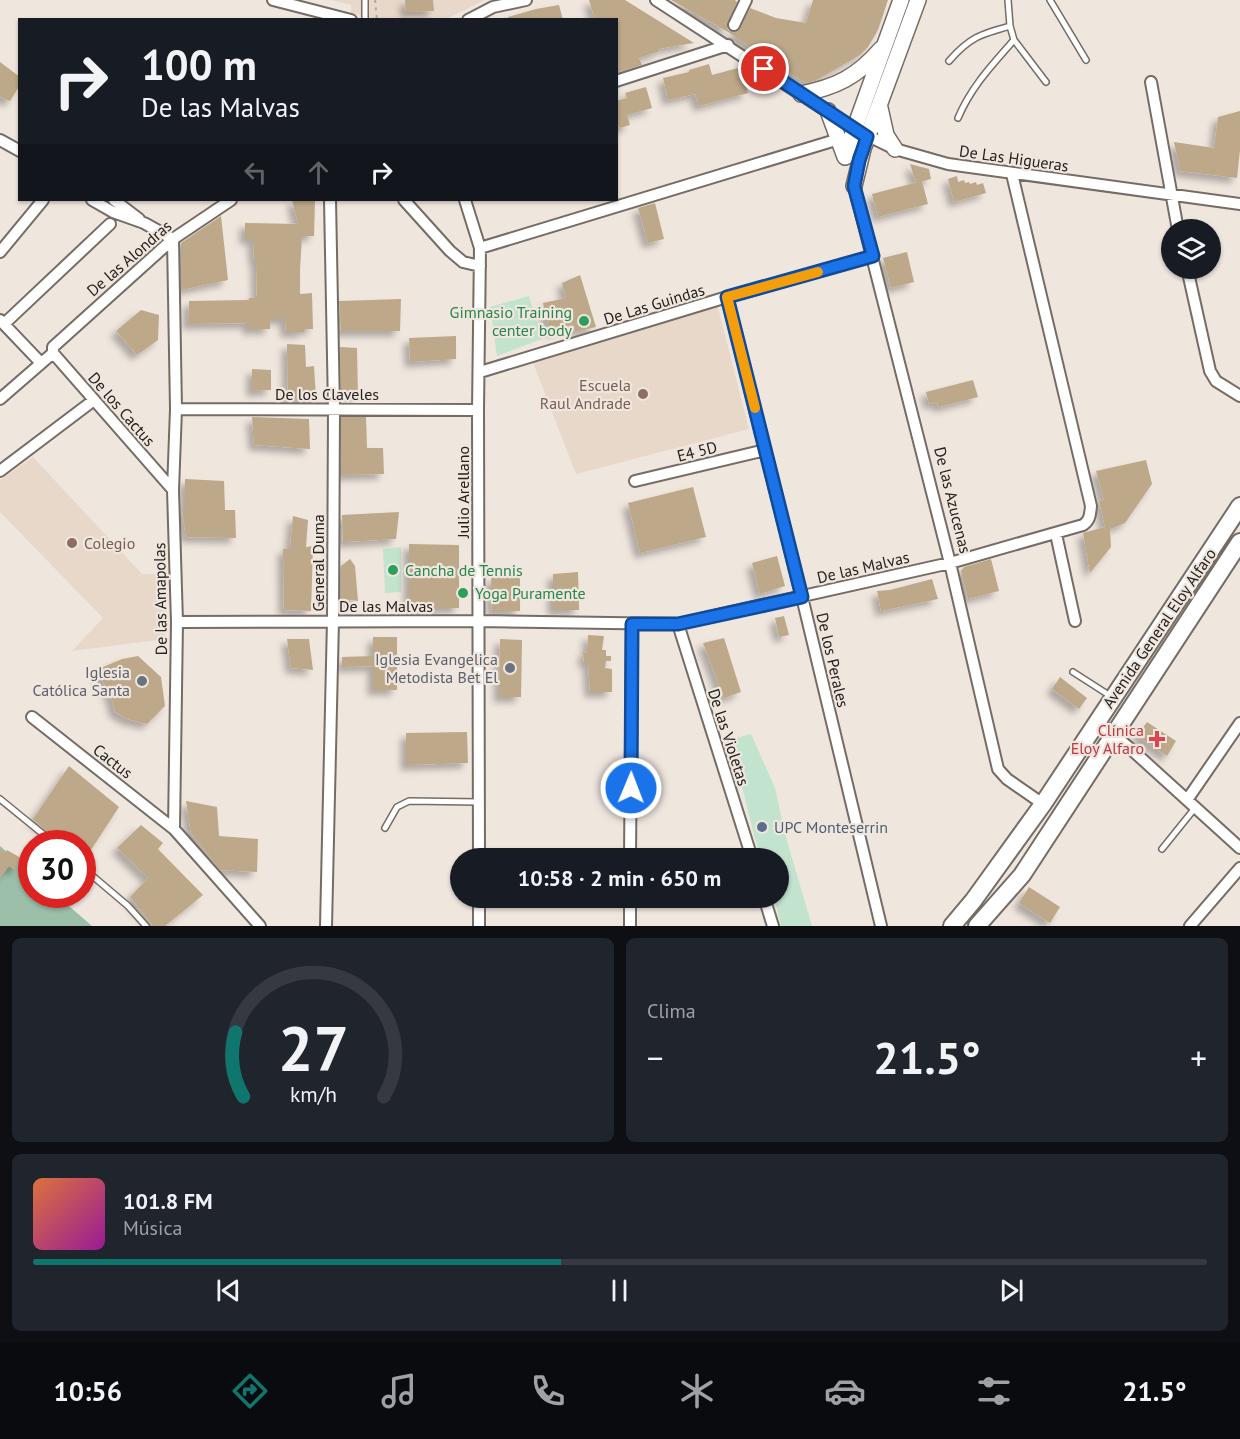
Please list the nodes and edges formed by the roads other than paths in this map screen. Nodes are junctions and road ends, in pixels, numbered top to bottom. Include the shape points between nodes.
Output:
1 (273, 0) edge
2 (365, 0) edge
3 (526, 0) edge
4 (656, 0) edge
5 (746, 0) edge
6 (901, 0) edge
7 (918, 0) edge
8 (1008, 0) edge
9 (1050, 0) edge
10 (496, 4) edge
11 (343, 18) edge
12 (365, 18) edge
13 (472, 18) edge
14 (734, 25) dead end
15 (1010, 26) junction
16 (1014, 40) junction
17 (887, 42) junction
18 (728, 45) junction
19 (1086, 60) dead end
20 (950, 62) dead end
21 (618, 80) edge
22 (1046, 82) dead end
23 (1150, 82) dead end
24 (801, 94) junction
25 (880, 106) junction
26 (828, 111) junction
27 (958, 118) dead end
28 (861, 133) junction
29 (839, 139) junction
30 (0, 140) edge
31 (895, 149) junction
32 (18, 151) edge
33 (845, 155) junction
34 (1012, 174) junction
35 (854, 186) junction
36 (1170, 194) junction
37 (42, 201) edge
38 (94, 201) edge
39 (115, 201) edge
40 (230, 201) edge
41 (330, 201) edge
42 (405, 201) edge
43 (465, 201) edge
44 (1240, 204) edge
45 (1176, 219) edge
46 (144, 223) junction
47 (110, 224) dead end
48 (173, 239) junction
49 (480, 248) junction
50 (0, 252) edge
51 (873, 256) junction
52 (480, 266) junction
53 (1189, 279) edge
54 (727, 297) junction
55 (2, 322) edge
56 (53, 350) junction
57 (41, 363) junction
58 (480, 372) junction
59 (1240, 396) edge
60 (0, 399) edge
61 (94, 400) junction
62 (334, 408) junction
63 (176, 409) junction
64 (478, 410) junction
65 (765, 450) junction
66 (0, 471) edge
67 (635, 481) dead end
68 (173, 490) junction
69 (1240, 506) edge
70 (1056, 534) junction
71 (1240, 542) edge
72 (950, 563) junction
73 (802, 597) junction
74 (333, 620) junction
75 (479, 621) junction
76 (1075, 621) dead end
77 (177, 622) junction
78 (632, 624) junction
79 (678, 624) junction
80 (1073, 672) dead end
81 (1113, 698) junction
82 (32, 717) dead end
83 (1097, 721) junction
84 (1240, 723) edge
85 (1115, 735) junction
86 (0, 799) edge
87 (1187, 800) junction
88 (479, 802) junction
89 (1043, 804) junction
90 (1195, 808) junction
91 (385, 828) dead end
92 (174, 829) junction
93 (38, 830) edge
94 (479, 848) edge
95 (630, 848) edge
96 (749, 848) edge
97 (1240, 848) edge
98 (1162, 849) dead end
99 (1240, 868) edge
100 (96, 879) edge
101 (479, 908) edge
102 (630, 908) edge
103 (767, 908) edge
104 (146, 926) edge
105 (260, 926) edge
106 (326, 926) edge
107 (479, 926) edge
108 (630, 926) edge
109 (773, 926) edge
110 (881, 926) edge
111 (952, 926) edge
112 (977, 926) edge
113 (1190, 926) edge

1 - 11 street
2 - 12 lane
3 - 10 street
4 - 18 street
5 - 14 street
6 - 17 street, De las Azucenas
7 - 25 street, De las Azucenas
8 - 15 lane
9 - 19 lane
10 - 13 street
15 - 16 lane
15 - 20 lane via 972,39
16 - 22 lane
16 - 27 lane via 979,80
17 - 24 street via 848,79
17 - 28 street, De las Azucenas
18 - 21 street
18 - 24 street
23 - 36 street
24 - 26 street, De Las Higueras
25 - 28 street, De las Azucenas
25 - 31 street via 886,135
26 - 28 street, De Las Higueras
26 - 29 street
28 - 31 street, De Las Higueras
28 - 33 street, De las Azucenas
28 - 35 street, De las Azucenas
29 - 33 street
29 - 49 street
30 - 32 street
31 - 34 street, De Las Higueras via 948,164
33 - 35 street, De las Azucenas
34 - 36 street, De Las Higueras
34 - 70 street, De las Malvas via 1091,506 1088,521
35 - 51 street, De las Azucenas
36 - 44 street, De Las Higueras
36 - 45 street
37 - 50 street
38 - 46 street
39 - 46 street
40 - 48 street, De las Alondras
41 - 62 street, General Duma
42 - 52 street via 450,251 463,262
43 - 49 street, Julio Arellano
46 - 48 street
47 - 55 street
48 - 56 street, De las Alondras
48 - 63 street, De las Amapolas
49 - 52 street, Julio Arellano
51 - 54 street, De Las Guindas
51 - 72 street, De las Azucenas
52 - 58 street, Julio Arellano
53 - 59 street via 1210,371 1216,381
54 - 58 street, De Las Guindas
54 - 65 street, De los Perales
55 - 57 street
56 - 57 street, De las Alondras
56 - 61 street, De los Cactus
57 - 60 street, De las Alondras
58 - 64 street, Julio Arellano
61 - 66 street
61 - 68 street, De los Cactus
62 - 63 street, De los Claveles
62 - 64 street, De los Claveles
62 - 74 street, General Duma
63 - 68 street, De las Amapolas
64 - 75 street, Julio Arellano
65 - 67 street, E4 5D
65 - 73 street, De los Perales
68 - 77 street, De las Amapolas
69 - 81 main road, Avenida General Eloy Alfaro
70 - 72 street, De las Malvas
70 - 76 street
71 - 85 main road, Avenida General Eloy Alfaro
72 - 73 street, De las Malvas
72 - 89 street, De las Azucenas via 998,769
73 - 79 street, De las Malvas
73 - 110 street, De los Perales
74 - 75 street, De las Malvas
74 - 77 street, De las Malvas
74 - 106 street, General Duma
75 - 78 street, De las Malvas
75 - 88 street, Julio Arellano
77 - 92 street, De las Amapolas
78 - 79 street, De las Malvas
78 - 95 street
79 - 96 street, De las Violetas
80 - 81 lane
81 - 83 main road, Avenida General Eloy Alfaro
82 - 92 street, Cactus
83 - 85 street
83 - 89 main road, Avenida General Eloy Alfaro
84 - 87 street
85 - 87 street
85 - 112 main road, Avenida General Eloy Alfaro via 1022,875
86 - 93 lane
87 - 90 street
88 - 91 lane via 409,801 397,807
88 - 94 street, Julio Arellano
89 - 111 main road, Avenida General Eloy Alfaro
90 - 97 street
90 - 98 lane
92 - 105 street
99 - 113 street
100 - 104 lane
101 - 107 street
102 - 108 street
103 - 109 street

